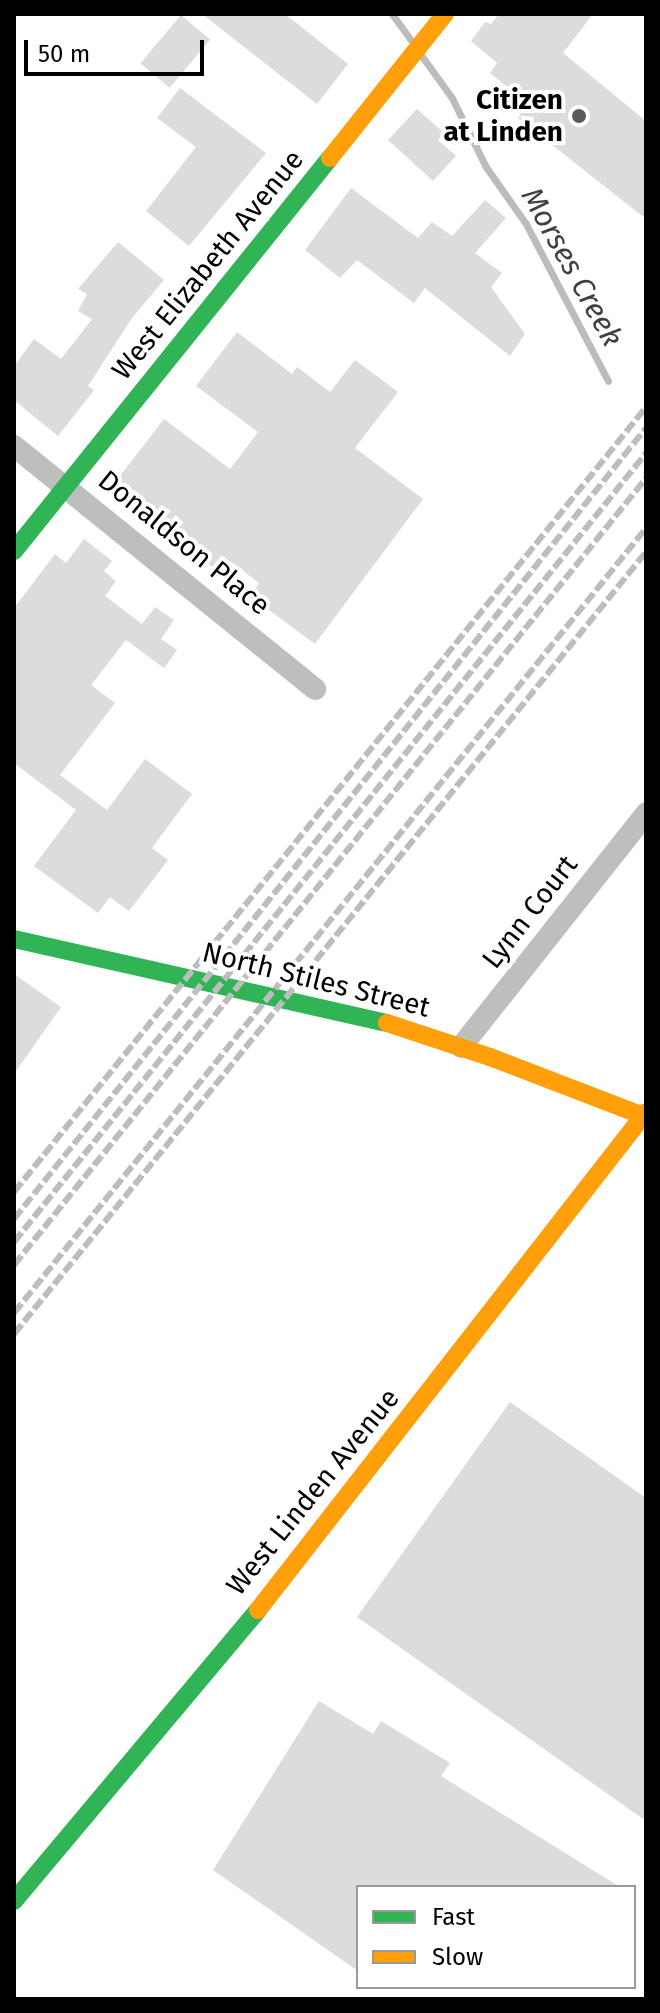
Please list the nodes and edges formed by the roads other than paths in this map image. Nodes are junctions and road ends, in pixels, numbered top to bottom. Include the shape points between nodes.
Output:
1 (445, 14) edge
2 (14, 446) edge
3 (65, 486) junction
4 (14, 551) edge
5 (315, 689) dead end
6 (646, 814) edge
7 (14, 939) edge
8 (461, 1047) junction
9 (645, 1115) edge
10 (14, 1901) edge

1 - 3 street, West Elizabeth Avenue
2 - 3 street, Donaldson Place
3 - 4 street, West Elizabeth Avenue
3 - 5 street, Donaldson Place
6 - 8 street, Lynn Court
7 - 8 street, North Stiles Street via 361,1014
8 - 9 street, North Stiles Street
9 - 10 street, West Linden Avenue via 269,1597

